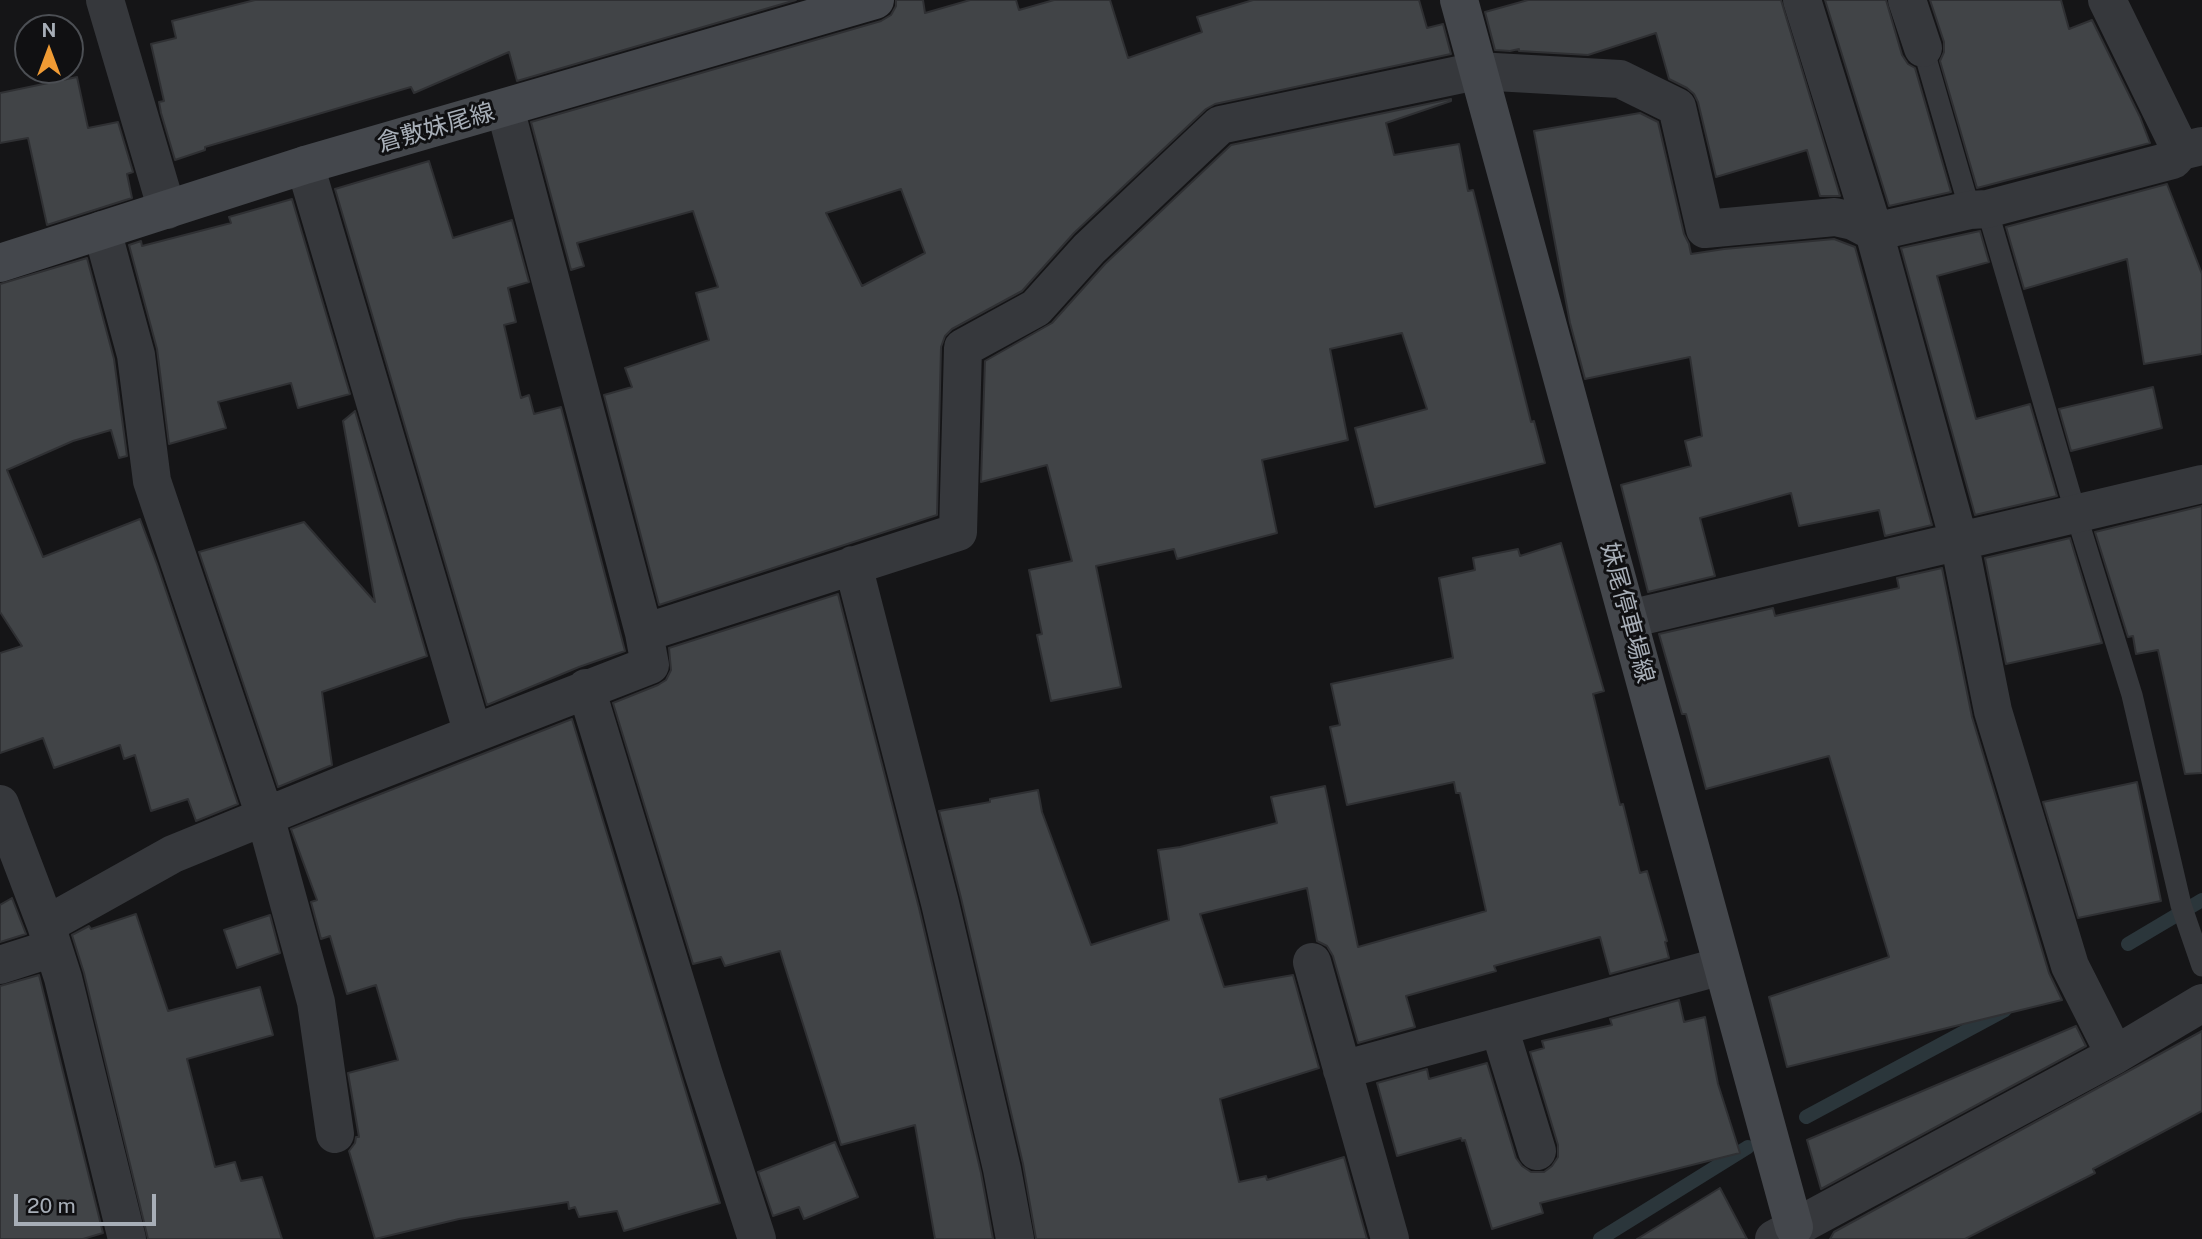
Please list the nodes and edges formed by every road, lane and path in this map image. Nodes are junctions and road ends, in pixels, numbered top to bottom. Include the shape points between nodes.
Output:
1 (105, 0) edge
2 (874, 0) edge
3 (1459, 0) edge
4 (1802, 0) edge
5 (1906, 0) edge
6 (2107, 0) edge
7 (1923, 48) joint
8 (1477, 71) junction
9 (505, 108) junction
10 (2192, 149) edge
11 (305, 165) junction
12 (1979, 209) junction
13 (167, 210) junction
14 (102, 230) junction
15 (1874, 232) junction
16 (0, 262) edge
17 (2202, 484) edge
18 (2076, 514) junction
19 (1959, 541) junction
20 (853, 565) junction
21 (1629, 619) junction
22 (644, 633) junction
23 (586, 688) junction
24 (473, 734) junction
25 (0, 804) edge
26 (265, 816) junction
27 (50, 936) junction
28 (1312, 962) dead end
29 (0, 965) edge
30 (1721, 966) junction
31 (2202, 966) edge
32 (2202, 1003) edge
33 (1499, 1027) junction
34 (2115, 1055) junction
35 (1342, 1070) junction
36 (335, 1134) dead end
37 (1537, 1151) dead end
38 (1789, 1235) edge
39 (127, 1239) edge
40 (757, 1239) edge
41 (1015, 1239) edge
42 (1390, 1239) edge

1 - 13 street
2 - 9 main road, 倉敷妹尾線
3 - 8 main road, 妹尾停車場線
4 - 15 street
5 - 7 street
6 - 10 street
7 - 12 lane
8 - 15 street via 1620,79 1677,107 1704,229 1835,217
8 - 20 street via 1220,125 1088,249 1036,307 963,348 958,532
8 - 21 main road, 妹尾停車場線
9 - 11 main road, 倉敷妹尾線
9 - 22 street
10 - 12 street via 2173,160
11 - 13 main road, 倉敷妹尾線
11 - 24 street
12 - 15 street
12 - 18 lane
13 - 14 main road, 倉敷妹尾線
14 - 16 main road, 倉敷妹尾線
14 - 26 street via 136,355 152,481
15 - 19 street
17 - 18 street
18 - 19 street
18 - 31 lane via 2132,695 2183,914
19 - 21 street
19 - 34 street via 1993,711 2054,915 2070,966
20 - 22 street
20 - 41 street via 940,903
21 - 30 main road, 妹尾停車場線
22 - 23 street via 650,665
23 - 24 street
23 - 40 street
24 - 26 street
25 - 27 street
26 - 27 street via 173,854
26 - 36 street via 316,1002
27 - 29 street
27 - 39 street
28 - 35 street
30 - 33 street
30 - 38 main road, 妹尾停車場線
32 - 34 street
33 - 35 street
33 - 37 street
34 - 38 street
35 - 42 street

